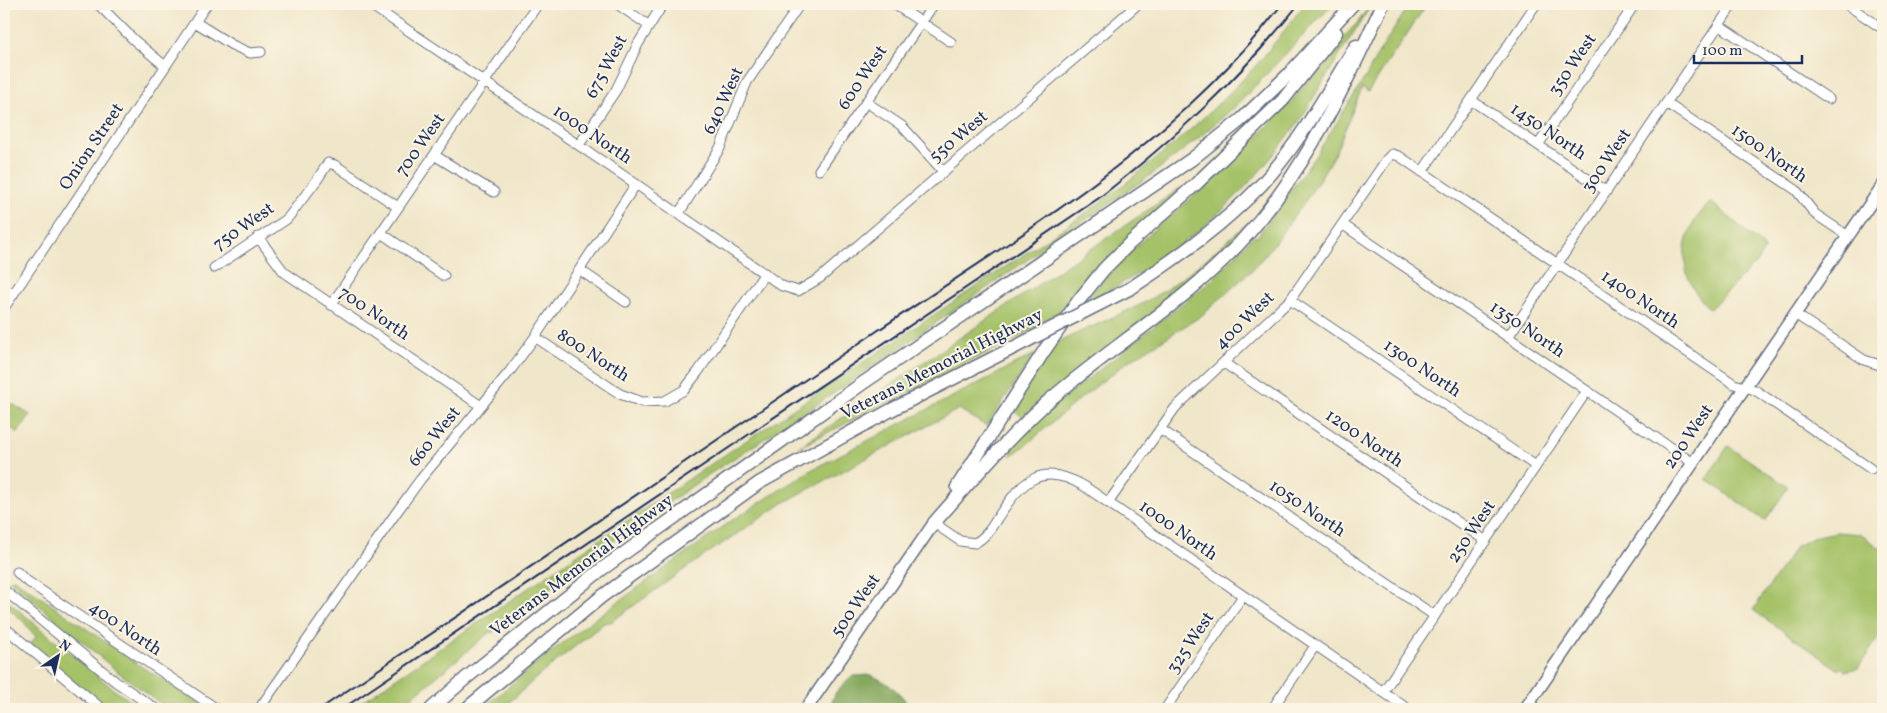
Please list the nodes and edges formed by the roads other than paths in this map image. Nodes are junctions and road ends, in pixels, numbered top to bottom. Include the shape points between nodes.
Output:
1 (98, 4) edge
2 (207, 4) edge
3 (369, 4) edge
4 (538, 4) edge
5 (617, 4) edge
6 (663, 4) edge
7 (800, 4) edge
8 (894, 4) edge
9 (934, 4) edge
10 (1138, 4) edge
11 (1355, 4) edge
12 (1383, 4) edge
13 (1536, 4) edge
14 (1635, 4) edge
15 (1733, 4) edge
16 (1846, 4) edge
17 (195, 22) junction
18 (920, 22) junction
19 (648, 25) junction
20 (1719, 25) junction
21 (1883, 29) edge
22 (951, 42) dead end
23 (261, 52) dead end
24 (165, 66) junction
25 (485, 81) junction
26 (1828, 99) dead end
27 (1471, 100) junction
28 (866, 102) junction
29 (1666, 102) junction
30 (579, 145) junction
31 (1538, 145) junction
32 (1392, 154) joint
33 (434, 155) junction
34 (819, 170) dead end
35 (943, 171) junction
36 (1422, 172) junction
37 (636, 184) junction
38 (1883, 184) edge
39 (1606, 191) junction
40 (494, 192) dead end
41 (398, 207) junction
42 (679, 214) junction
43 (1342, 224) junction
44 (381, 233) junction
45 (1848, 236) junction
46 (258, 237) junction
47 (1557, 264) junction
48 (214, 268) dead end
49 (580, 270) junction
50 (765, 273) junction
51 (444, 276) dead end
52 (4, 289) edge
53 (798, 291) joint
54 (13, 295) junction
55 (1290, 300) junction
56 (626, 302) dead end
57 (331, 305) junction
58 (4, 308) edge
59 (1795, 314) junction
60 (535, 337) junction
61 (1508, 337) junction
62 (1224, 363) junction
63 (1883, 366) edge
64 (1744, 388) junction
65 (1587, 390) junction
66 (481, 406) junction
67 (1160, 429) junction
68 (1693, 463) junction
69 (1536, 466) junction
70 (1870, 469) dead end
71 (1108, 503) junction
72 (934, 523) junction
73 (1486, 541) junction
74 (17, 572) dead end
75 (4, 590) edge
76 (1243, 596) junction
77 (1435, 616) junction
78 (4, 627) edge
79 (1315, 646) junction
80 (1383, 692) junction
81 (102, 709) edge
82 (156, 709) edge
83 (217, 709) edge
84 (259, 709) edge
85 (431, 709) edge
86 (466, 709) edge
87 (806, 709) edge
88 (1166, 709) edge
89 (1272, 709) edge
90 (1408, 709) edge
91 (1524, 709) edge

1 - 24 street
2 - 17 street, Onion Street
3 - 25 street, 1000 North
4 - 25 street, 700 West
5 - 19 street
6 - 19 street, 675 West
7 - 42 street, 640 West via 747,82 720,148
8 - 18 street
9 - 18 street, 600 West
10 - 35 street, 550 West
11 - 72 highway via 1283,100 1104,269 1028,374
11 - 85 highway, Veterans Memorial Highway via 1242,119 1192,159 863,383 602,569
12 - 72 highway via 1340,95 1299,165 1252,229 1225,259 1174,303 1045,404 990,459
12 - 86 highway, Veterans Memorial Highway, bridge via 1289,150 1221,224 1131,288 882,414 759,483 601,597
13 - 27 street
14 - 31 street, 350 West
15 - 20 street, 300 West
16 - 21 street
17 - 23 street via 232,45 250,53
17 - 24 street, Onion Street
18 - 22 street
18 - 28 street, 600 West
19 - 30 street, 675 West via 616,90
20 - 26 street
20 - 29 street, 300 West
24 - 54 street, Onion Street
25 - 30 street, 1000 North
25 - 33 street, 700 West
27 - 31 street, 1450 North
27 - 36 street
28 - 34 street, 600 West
28 - 35 street via 902,126
29 - 39 street, 300 West
29 - 45 street, 1500 North via 1796,190 1816,214
30 - 37 street, 1000 North
31 - 39 street, 1450 North
32 - 36 street, 1400 North
32 - 43 street, 400 West
33 - 40 street
33 - 41 street, 700 West
35 - 53 street, 550 West via 820,278
36 - 47 street, 1400 North
37 - 42 street, 1000 North
37 - 49 street, 660 West
38 - 45 main road, 200 West
39 - 47 street, 300 West
41 - 44 street, 700 West
41 - 46 street, 750 West via 328,163 287,219
42 - 50 street, 1000 North
43 - 55 street, 400 West
43 - 61 street, 1350 North
44 - 51 street
44 - 57 street, 700 West
45 - 59 main road, 200 West
46 - 48 street, 750 West
46 - 57 street, 700 North via 284,272
47 - 61 street, 300 West
47 - 64 street, 1400 North
49 - 56 street
49 - 60 street, 660 West
50 - 53 street, 1000 North via 782,286
50 - 60 street, 800 North via 684,390 665,401 642,402 620,394
52 - 54 street
54 - 58 street, Onion Street
55 - 62 street, 400 West
55 - 69 street, 1300 North
57 - 66 street, 700 North
59 - 63 street via 1864,360
59 - 64 main road, 200 West
60 - 66 street, 660 West
61 - 65 street, 1350 North
62 - 67 street, 400 West via 1175,408
62 - 73 street, 1200 North
64 - 68 main road, 200 West
64 - 70 street, 1400 North via 1755,390
65 - 68 street, 1350 North
65 - 69 street, 250 West
66 - 84 street, 660 West via 420,480
67 - 71 street, 400 West
67 - 77 street, 1050 North
68 - 91 main road, 200 West
69 - 73 street, 250 West
71 - 72 street, 1000 North via 1072,480 1048,475 1021,487 986,536 975,543 960,541
71 - 76 street, 1000 North
72 - 87 main road, 500 West
73 - 77 street, 250 West
74 - 83 street, 400 North
75 - 82 street via 116,682
76 - 79 street, 1000 North
76 - 88 street, 325 West
77 - 80 street, 250 West
78 - 81 street
79 - 80 street, 1000 North
79 - 89 street
80 - 90 street, 1000 North

